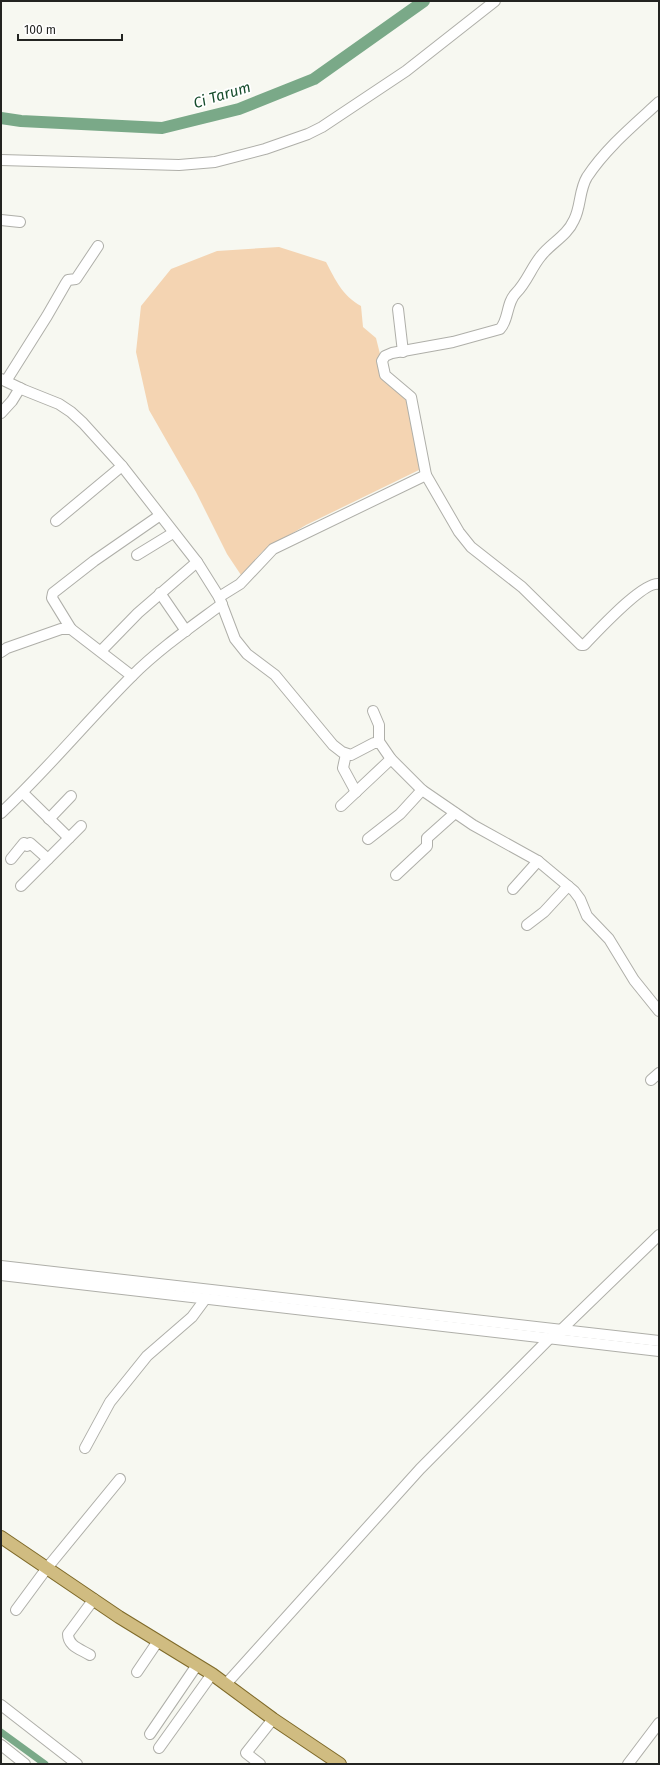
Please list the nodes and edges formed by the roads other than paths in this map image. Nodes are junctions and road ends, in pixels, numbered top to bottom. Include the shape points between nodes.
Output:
1 (495, 1) edge
2 (659, 102) edge
3 (1, 160) edge
4 (1, 220) edge
5 (20, 222) dead end
6 (98, 246) dead end
7 (398, 309) dead end
8 (402, 352) junction
9 (3, 380) edge
10 (20, 388) junction
11 (1, 413) edge
12 (122, 466) junction
13 (426, 476) junction
14 (159, 516) junction
15 (56, 521) dead end
16 (172, 533) junction
17 (137, 555) dead end
18 (197, 562) junction
19 (659, 584) edge
20 (160, 593) junction
21 (221, 600) junction
22 (71, 629) junction
23 (186, 630) junction
24 (101, 651) junction
25 (1, 652) edge
26 (132, 676) junction
27 (373, 711) dead end
28 (379, 743) junction
29 (346, 754) junction
30 (391, 759) junction
31 (422, 790) junction
32 (356, 792) junction
33 (23, 793) junction
34 (71, 796) dead end
35 (341, 806) dead end
36 (1, 813) edge
37 (454, 813) junction
38 (49, 819) junction
39 (81, 826) dead end
40 (69, 838) junction
41 (368, 839) dead end
42 (11, 858) dead end
43 (48, 859) junction
44 (538, 862) junction
45 (396, 875) dead end
46 (21, 886) dead end
47 (568, 886) junction
48 (513, 889) dead end
49 (527, 926) dead end
50 (659, 1012) edge
51 (659, 1073) edge
52 (651, 1080) dead end
53 (659, 1235) edge
54 (1, 1266) edge
55 (1, 1275) edge
56 (206, 1298) junction
57 (560, 1331) junction
58 (549, 1339) junction
59 (659, 1341) edge
60 (659, 1351) edge
61 (84, 1448) dead end
62 (120, 1479) dead end
63 (1, 1538) edge
64 (47, 1568) junction
65 (94, 1599) junction
66 (16, 1610) dead end
67 (158, 1641) junction
68 (90, 1655) dead end
69 (197, 1665) junction
70 (137, 1672) dead end
71 (212, 1674) junction
72 (226, 1684) junction
73 (1, 1705) edge
74 (273, 1719) junction
75 (659, 1723) edge
76 (150, 1734) dead end
77 (1, 1745) edge
78 (159, 1748) dead end
79 (25, 1764) edge
80 (77, 1764) edge
81 (260, 1764) edge
82 (340, 1764) edge
83 (628, 1764) edge

1 - 3 street via 406,71 322,127 265,149 225,161 179,165
2 - 8 street via 616,142 592,171 584,183 574,222 542,255 522,288 514,296 502,327 497,331
4 - 5 street
6 - 9 street via 76,279 66,282 47,316
7 - 8 street
8 - 13 street via 385,356 382,361 383,371 391,381 412,397
9 - 10 street
10 - 11 street
10 - 12 street via 72,412
12 - 14 street
12 - 15 street
13 - 19 street via 468,544 522,587 582,646 634,597 650,586
13 - 21 street via 273,549
14 - 16 street
14 - 22 street via 53,593 52,598
16 - 17 street
16 - 18 street
18 - 20 street
18 - 21 street
20 - 23 street
20 - 24 street
21 - 23 street
21 - 29 street via 231,633 238,644 275,675 328,740
22 - 24 street
22 - 25 street via 61,628
23 - 26 street
24 - 26 street
26 - 33 street
27 - 28 street via 379,725
28 - 29 street via 374,743 354,754
28 - 30 street
29 - 32 street via 343,768
30 - 31 street
30 - 32 street
31 - 37 street
31 - 41 street via 400,814
32 - 35 street
33 - 36 street
33 - 38 street
34 - 38 street
37 - 44 street
37 - 45 street via 427,838 427,846
38 - 40 street
39 - 40 street
40 - 43 street
42 - 43 street via 24,844 27,846 30,843
43 - 46 street
44 - 47 street
44 - 48 street
47 - 49 street
47 - 50 street via 580,899 587,916 609,939 634,980
51 - 52 street
53 - 57 street
54 - 57 street
55 - 56 street
56 - 58 street
56 - 61 street via 192,1317 148,1356 110,1402
57 - 58 street
57 - 59 street
58 - 60 street
58 - 72 street via 420,1469
62 - 64 street
63 - 64 main road
64 - 65 main road
64 - 66 street
65 - 67 main road
65 - 68 street via 68,1634 68,1640 72,1645
67 - 69 main road
67 - 70 street
69 - 71 main road
69 - 76 street
71 - 72 main road
71 - 78 street
72 - 74 main road
73 - 80 street
74 - 81 street via 246,1752
74 - 82 main road
75 - 83 street
77 - 79 street

